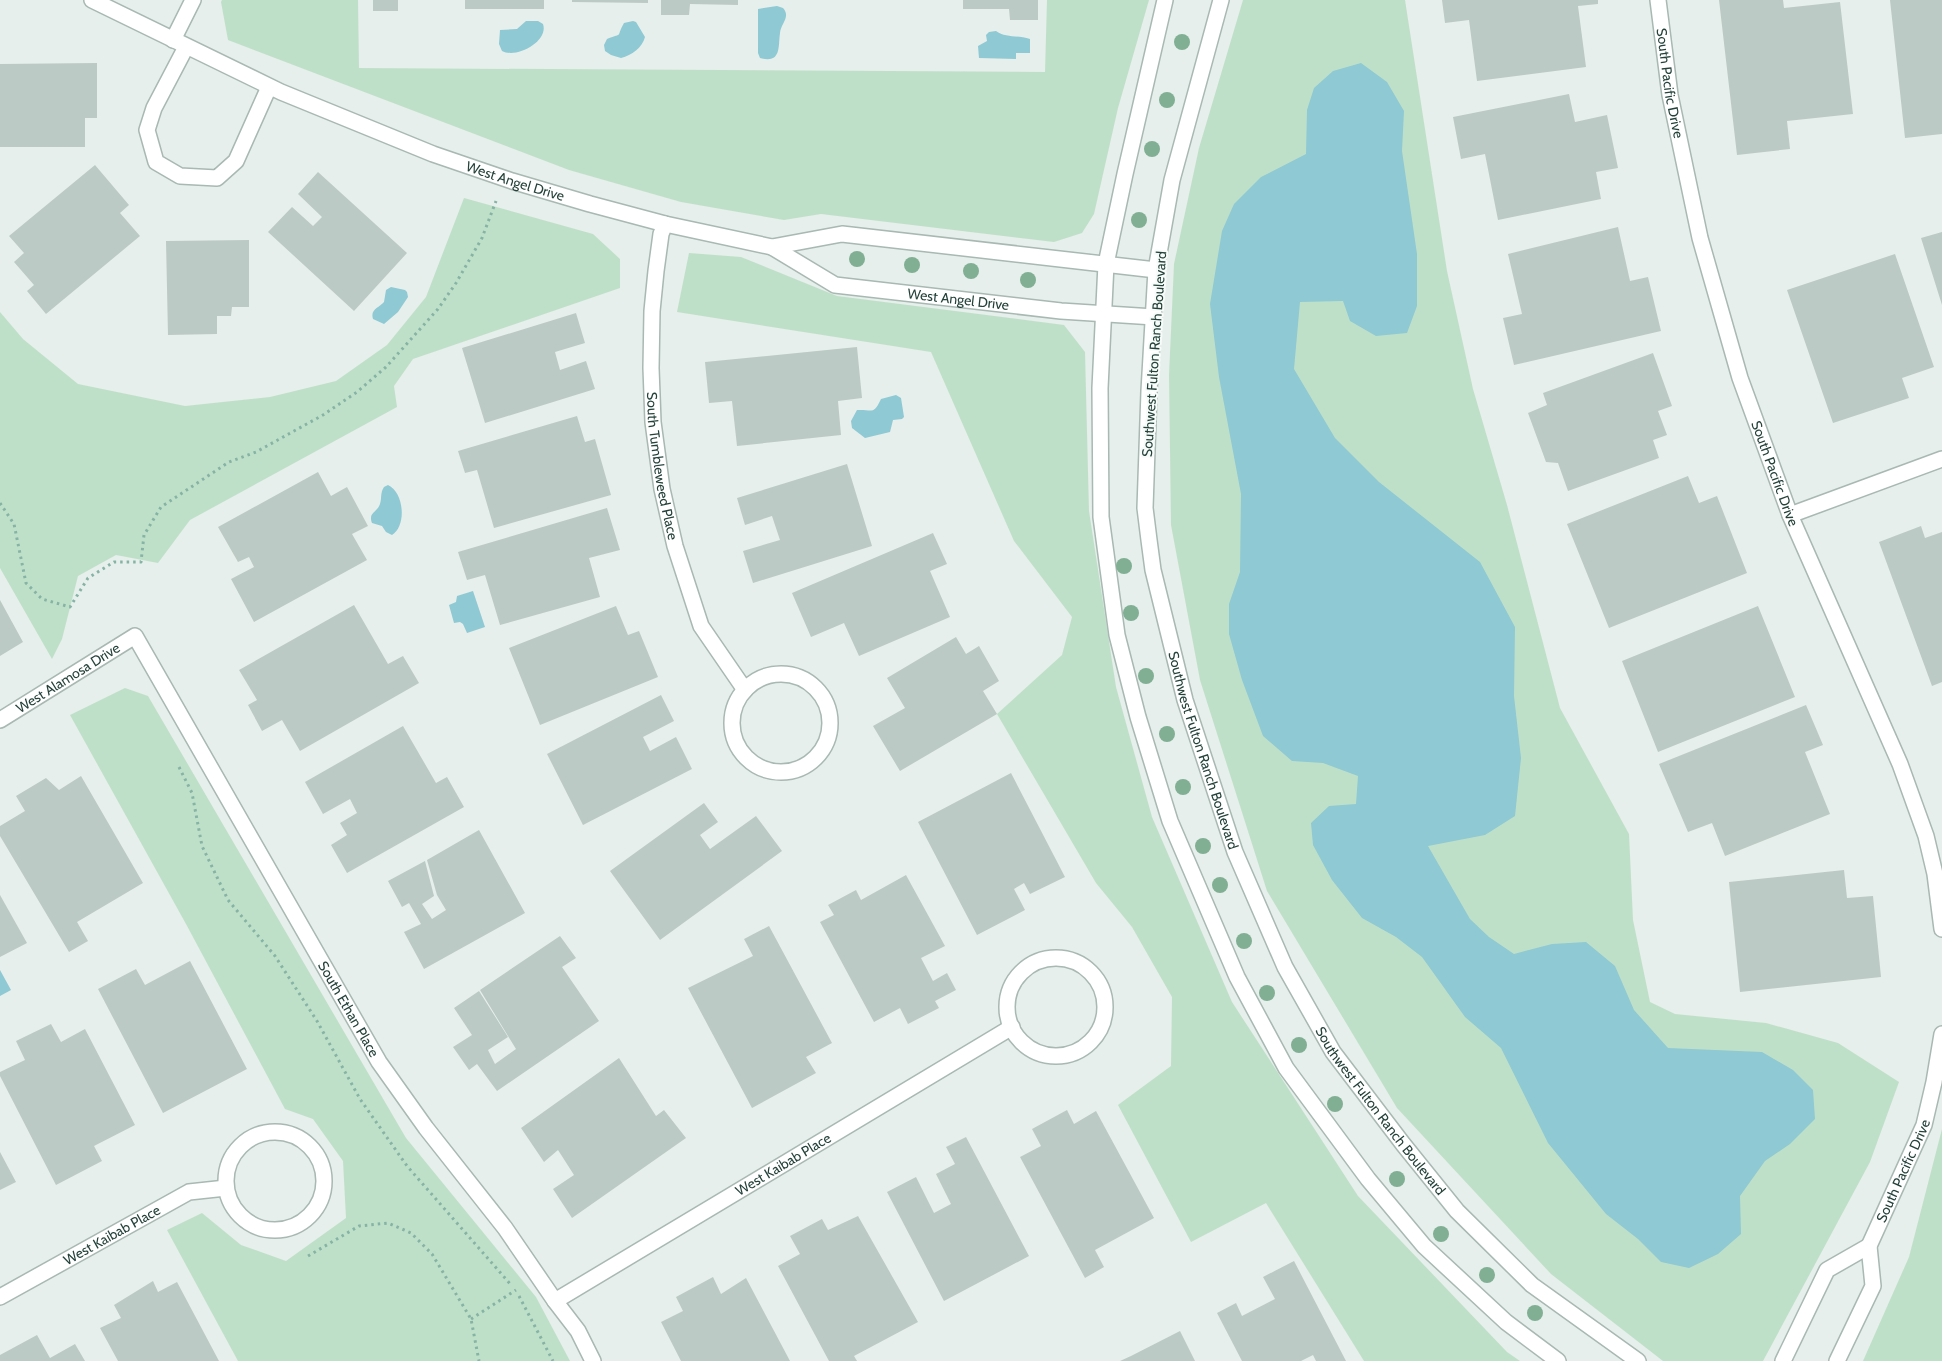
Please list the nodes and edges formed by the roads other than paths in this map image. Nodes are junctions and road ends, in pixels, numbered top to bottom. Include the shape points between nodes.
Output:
1 (92, 0) edge
2 (193, 0) edge
3 (1165, 0) edge
4 (1221, 0) edge
5 (1658, 0) edge
6 (179, 44) junction
7 (269, 87) junction
8 (665, 224) junction
9 (772, 247) junction
10 (1106, 264) junction
11 (1156, 270) junction
12 (1104, 314) junction
13 (1154, 317) junction
14 (1942, 459) edge
15 (1790, 515) junction
16 (135, 636) joint
17 (745, 690) junction
18 (0, 720) edge
19 (1942, 929) edge
20 (1012, 1027) junction
21 (1942, 1034) edge
22 (226, 1188) junction
23 (1869, 1246) junction
24 (0, 1297) edge
25 (554, 1301) junction
26 (593, 1361) edge
27 (1558, 1361) edge
28 (1638, 1361) edge
29 (1783, 1361) edge
30 (1837, 1361) edge

1 - 6 street, West Angel Drive
2 - 6 street
3 - 10 street
4 - 11 street, Southwest Fulton Ranch Boulevard via 1172,180
5 - 15 street, South Pacific Drive via 1670,96 1700,238 1740,378
6 - 7 street, West Angel Drive
6 - 7 street via 147,130 156,162 180,176 217,178 236,161
7 - 8 street, West Angel Drive via 433,154 521,184
8 - 9 street, West Angel Drive
8 - 17 street, South Tumbleweed Place via 656,271 651,368 662,490 675,546 701,626
9 - 10 street, West Angel Drive via 842,234
9 - 12 street, West Angel Drive via 835,285
10 - 11 street, West Angel Drive
10 - 12 street
11 - 13 street, Southwest Fulton Ranch Boulevard
12 - 13 street, West Angel Drive
12 - 27 street via 1100,388 1101,517 1117,635 1170,821 1237,977 1286,1068 1368,1179 1424,1246 1506,1322
13 - 28 street, Southwest Fulton Ranch Boulevard via 1145,508 1152,570 1185,700 1235,852 1284,967 1333,1052 1457,1211 1532,1285
14 - 15 street
15 - 19 street, South Pacific Drive via 1900,764 1926,836
16 - 18 street, West Alamosa Drive
16 - 25 street, South Ethan Place via 379,1062 505,1228
17 - 17 street via 734,707 732,722 734,737 754,764 770,771 787,772 804,767 817,757 831,726 829,709 816,688 795,676 781,674 766,676
20 - 20 street via 1016,1037 1044,1055 1062,1056 1078,1051 1092,1041 1102,1027 1106,1010 1104,994 1096,978 1077,963 1055,958 1041,960 1027,967 1016,978 1010,991 1006,1006
20 - 25 street, West Kaibab Place
21 - 23 street, South Pacific Drive via 1924,1125
22 - 22 street via 235,1211 248,1223 263,1230 280,1230 297,1226 311,1216 324,1185 322,1168 315,1153 303,1140 274,1132 259,1135 235,1152 228,1166
22 - 24 street, West Kaibab Place via 189,1192
23 - 29 street via 1828,1270
23 - 30 street via 1873,1286
25 - 26 street, South Ethan Place via 578,1331

